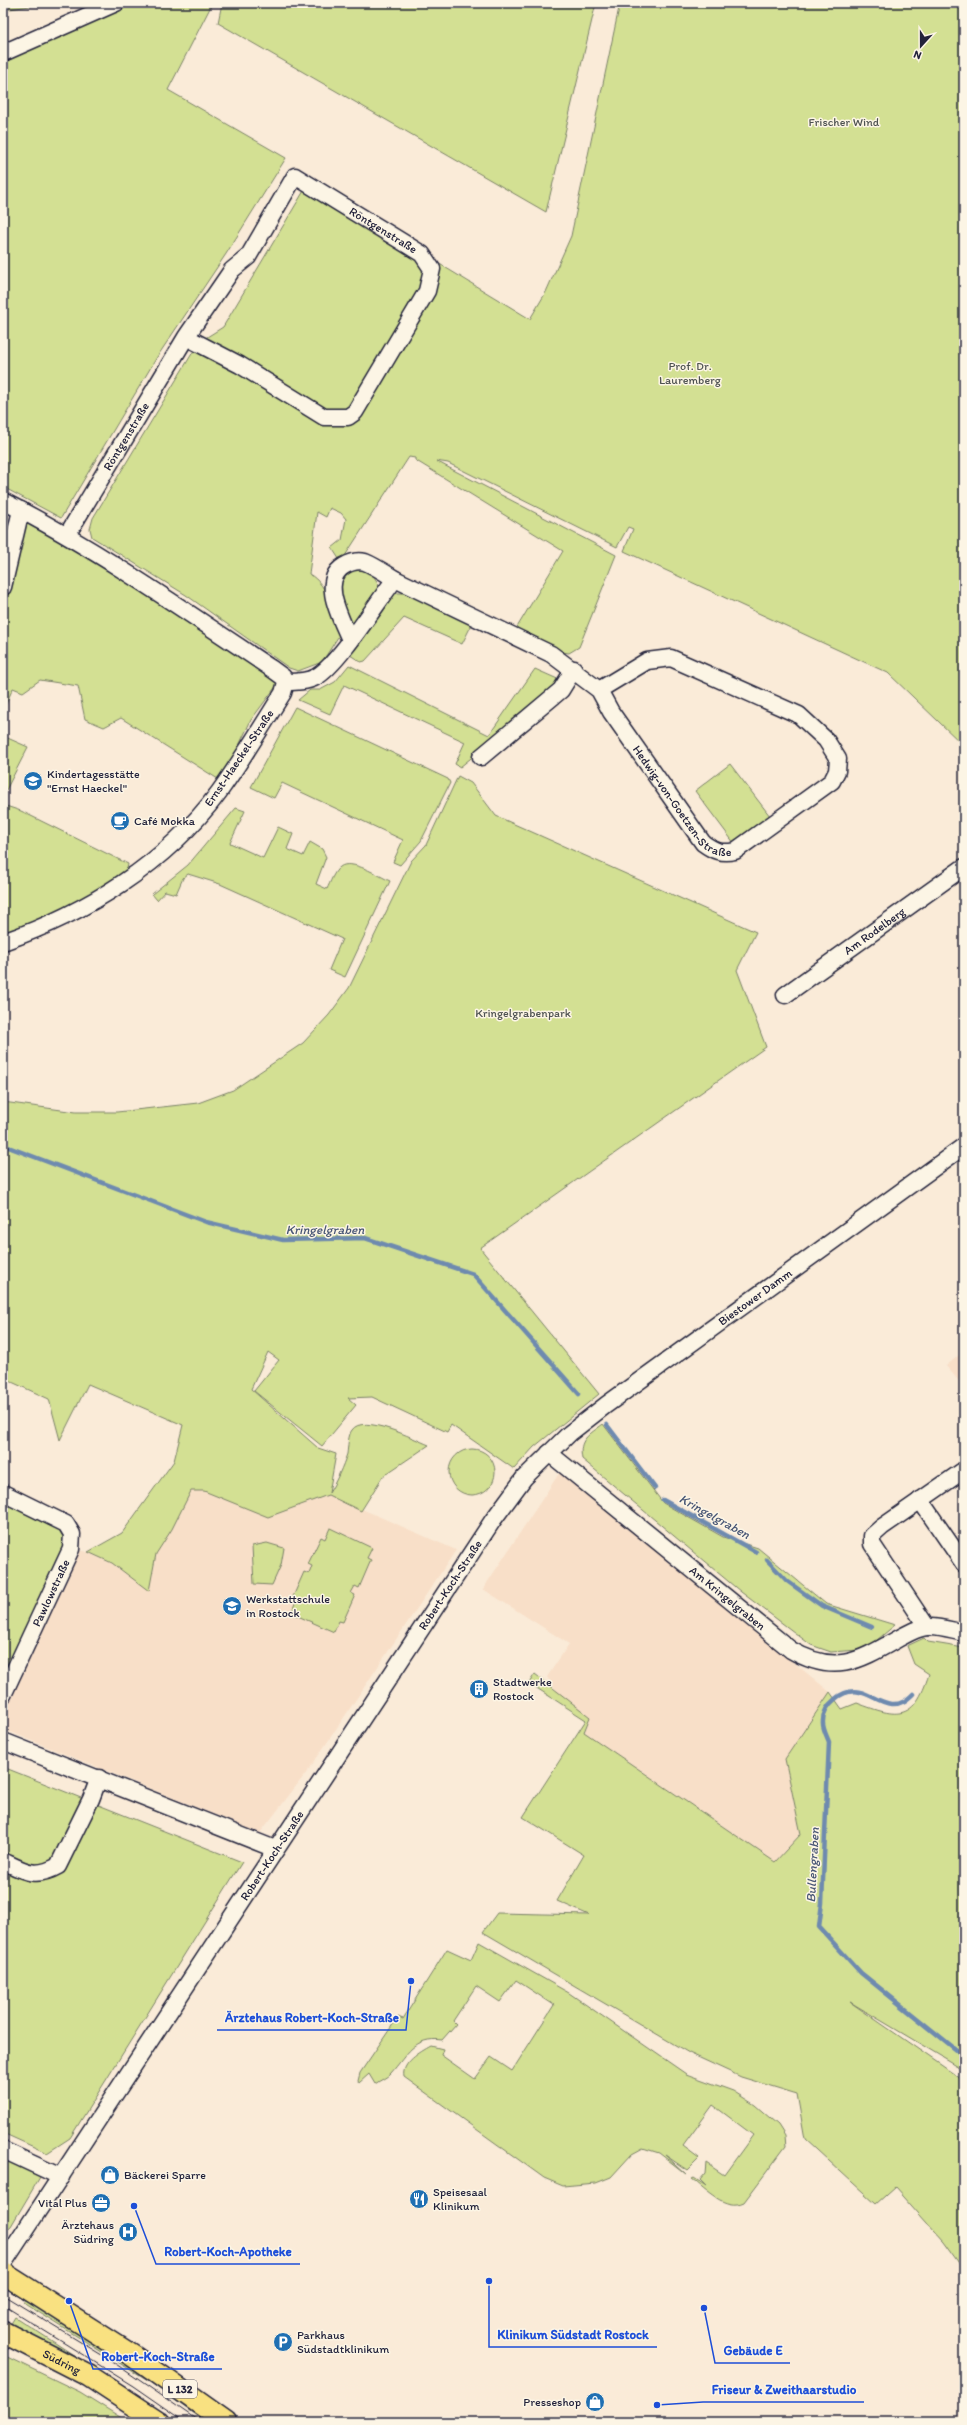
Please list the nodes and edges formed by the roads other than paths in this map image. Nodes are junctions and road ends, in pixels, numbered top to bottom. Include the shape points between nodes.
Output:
1 (116, 3) edge
2 (3, 53) edge
3 (186, 337) junction
4 (3, 501) edge
5 (21, 510) junction
6 (67, 536) junction
7 (395, 579) junction
8 (3, 588) edge
9 (350, 640) junction
10 (574, 669) junction
11 (286, 682) junction
12 (600, 690) junction
13 (481, 757) dead end
14 (964, 867) edge
15 (3, 942) edge
16 (785, 995) dead end
17 (964, 1146) edge
18 (549, 1453) junction
19 (964, 1470) edge
20 (3, 1493) edge
21 (920, 1500) junction
22 (964, 1564) edge
23 (927, 1627) junction
24 (964, 1633) edge
25 (3, 1695) edge
26 (3, 1740) edge
27 (99, 1778) junction
28 (275, 1849) junction
29 (3, 1861) edge
30 (3, 2150) edge
31 (61, 2177) junction
32 (3, 2264) edge
33 (3, 2273) edge
34 (3, 2332) edge
35 (159, 2422) edge
36 (226, 2422) edge

1 - 2 street
3 - 3 street, Röntgenstraße via 240,365 324,417 348,417 355,412 427,291 432,269 422,254 295,176 248,257 232,270
3 - 6 street, Röntgenstraße
4 - 5 street
5 - 6 street
5 - 8 street
6 - 11 street via 152,588 272,669
7 - 9 street
7 - 9 street via 364,562 354,561 342,567 332,580 332,590
7 - 10 street via 551,654
9 - 11 street via 337,658 316,677
10 - 12 street, Hedwig-von-Goetzen-Straße
10 - 13 street via 561,690
11 - 15 street, Ernst-Haeckel-Straße via 283,693 218,793 168,848 132,876 76,912
12 - 12 street, Hedwig-von-Goetzen-Straße via 611,712 703,843 713,850 724,853 734,851 832,781 837,771 838,759 826,740 799,715 670,658 647,661
14 - 16 street, Am Rodelberg
17 - 18 street, Biestower Damm via 606,1405
18 - 23 street, Am Kringelgraben via 791,1650 808,1660 826,1664 848,1664
18 - 28 street, Robert-Koch-Straße via 524,1478 493,1520
19 - 21 street
20 - 25 street, Pawlowstraße via 66,1524 72,1534 71,1549
21 - 22 street
21 - 23 street via 872,1536 872,1544
23 - 24 street
26 - 27 street
27 - 28 street
27 - 29 street via 58,1866 36,1874
28 - 31 street, Robert-Koch-Straße
30 - 31 street
31 - 32 street, Robert-Koch-Straße
33 - 36 main road, L 132 via 133,2356
34 - 35 main road, Südring via 89,2376

